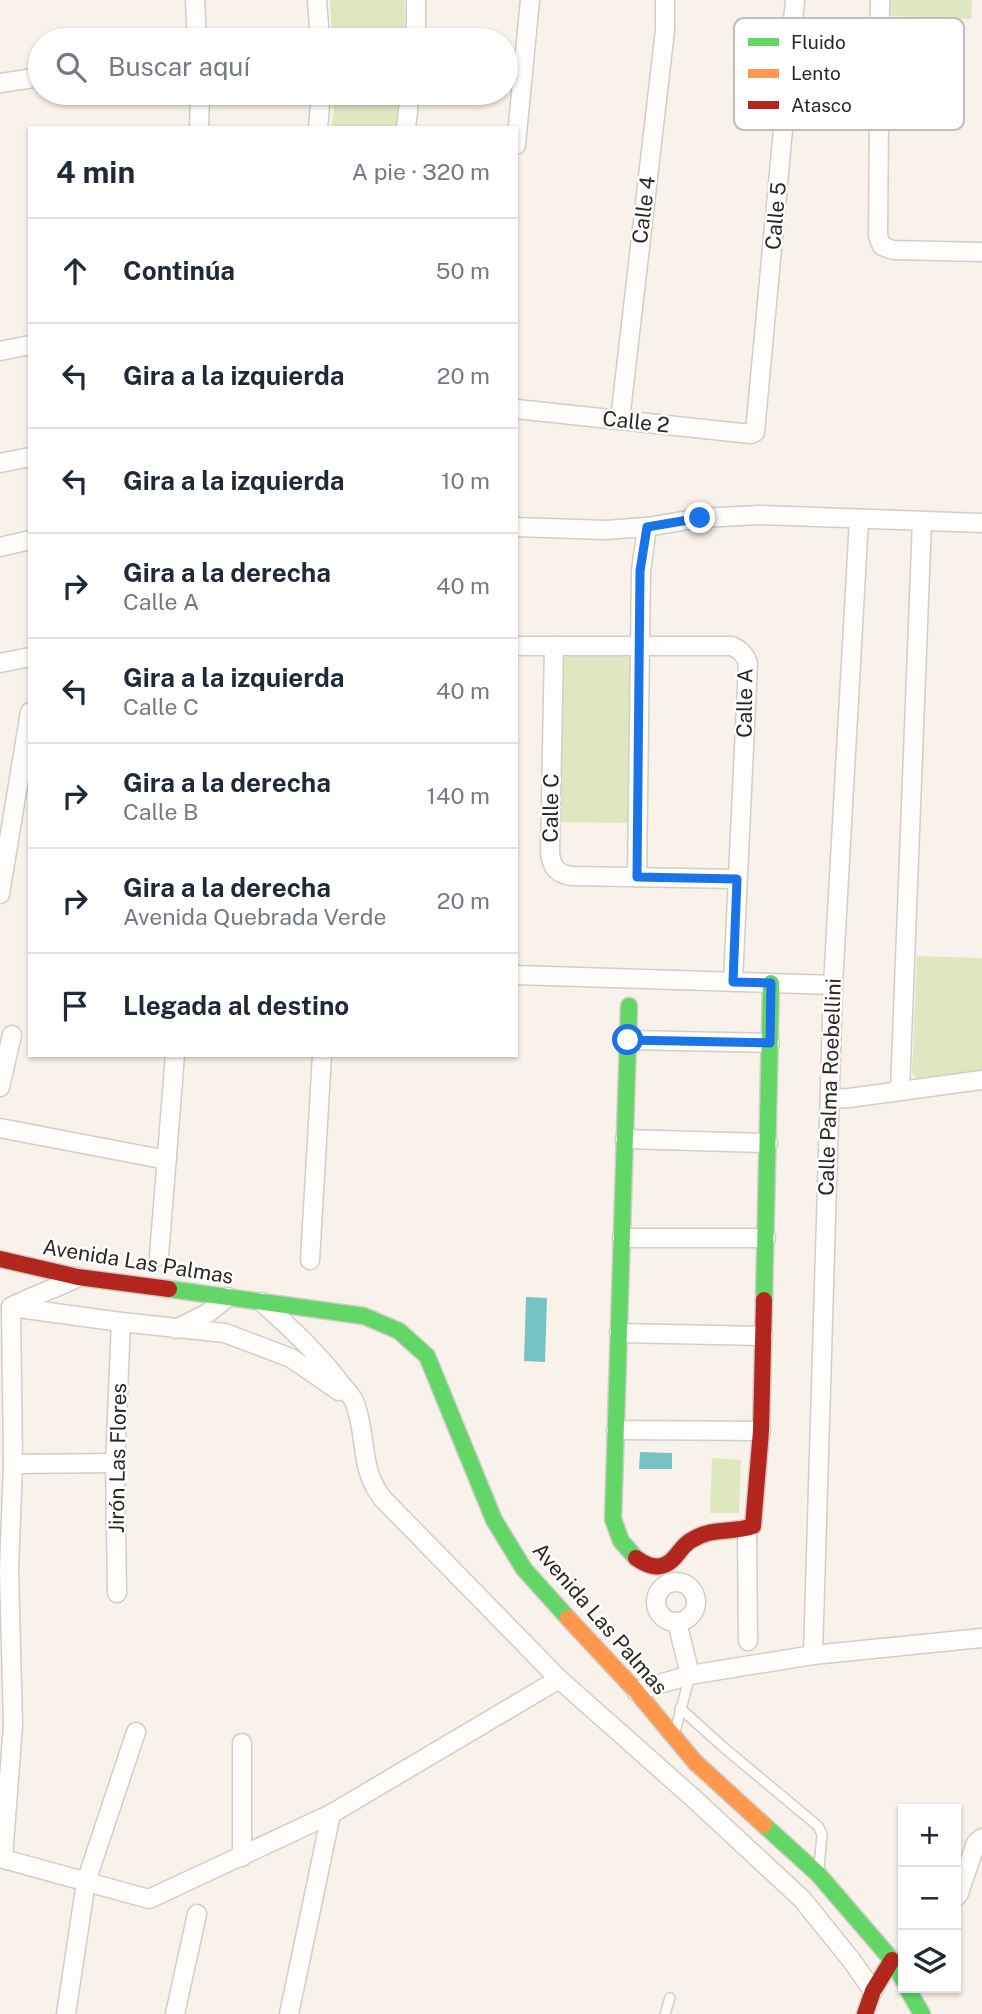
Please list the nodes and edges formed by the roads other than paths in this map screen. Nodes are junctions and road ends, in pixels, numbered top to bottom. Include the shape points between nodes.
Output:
1 (194, 0) edge
2 (317, 0) edge
3 (416, 0) edge
4 (530, 0) edge
5 (665, 0) edge
6 (794, 0) edge
7 (880, 0) edge
8 (792, 18) edge
9 (880, 18) edge
10 (196, 28) edge
11 (315, 28) edge
12 (416, 28) edge
13 (28, 78) edge
14 (0, 83) edge
15 (200, 105) edge
16 (320, 105) edge
17 (409, 105) edge
18 (199, 126) edge
19 (317, 126) edge
20 (406, 126) edge
21 (518, 126) edge
22 (782, 130) edge
23 (879, 130) edge
24 (982, 252) edge
25 (28, 345) edge
26 (0, 351) edge
27 (518, 408) edge
28 (620, 420) junction
29 (755, 432) joint
30 (28, 457) edge
31 (0, 463) edge
32 (859, 519) junction
33 (922, 521) junction
34 (982, 523) edge
35 (518, 527) edge
36 (641, 528) junction
37 (28, 540) edge
38 (0, 547) edge
39 (518, 646) edge
40 (554, 646) junction
41 (640, 646) junction
42 (28, 657) edge
43 (0, 663) edge
44 (28, 724) edge
45 (637, 877) junction
46 (737, 879) junction
47 (0, 894) edge
48 (518, 975) edge
49 (733, 982) junction
50 (771, 983) junction
51 (833, 985) junction
52 (629, 1006) dead end
53 (12, 1035) dead end
54 (628, 1040) junction
55 (770, 1043) junction
56 (175, 1057) edge
57 (322, 1057) edge
58 (982, 1080) edge
59 (0, 1087) edge
60 (900, 1090) junction
61 (830, 1099) junction
62 (0, 1128) edge
63 (625, 1139) junction
64 (768, 1143) junction
65 (167, 1160) junction
66 (622, 1238) junction
67 (766, 1238) junction
68 (159, 1256) dead end
69 (0, 1259) edge
70 (310, 1260) dead end
71 (78, 1277) junction
72 (228, 1297) junction
73 (262, 1302) junction
74 (11, 1307) junction
75 (121, 1322) junction
76 (176, 1329) junction
77 (619, 1333) junction
78 (763, 1336) junction
79 (354, 1401) junction
80 (616, 1430) junction
81 (761, 1431) junction
82 (115, 1463) junction
83 (13, 1464) junction
84 (747, 1529) junction
85 (5, 1552) edge
86 (663, 1565) junction
87 (669, 1584) junction
88 (117, 1593) dead end
89 (677, 1622) junction
90 (982, 1638) edge
91 (748, 1641) dead end
92 (813, 1655) junction
93 (690, 1675) junction
94 (559, 1679) junction
95 (636, 1691) junction
96 (680, 1708) junction
97 (136, 1732) dead end
98 (674, 1737) junction
99 (242, 1743) dead end
100 (654, 1764) junction
101 (331, 1814) junction
102 (982, 1838) edge
103 (242, 1857) junction
104 (2, 1858) edge
105 (818, 1874) junction
106 (86, 1882) junction
107 (961, 1887) edge
108 (197, 1914) dead end
109 (897, 1955) edge
110 (873, 1991) junction
111 (910, 1993) edge
112 (670, 1998) dead end
113 (66, 2014) edge
114 (175, 2014) edge
115 (289, 2014) edge
116 (665, 2014) edge
117 (865, 2014) edge
118 (922, 2014) edge

1 - 10 street
2 - 11 street
3 - 12 street
4 - 21 street
5 - 28 street, Calle 4
6 - 8 street, Calle 5
7 - 9 street
13 - 14 street
15 - 18 street
16 - 19 street
17 - 20 street
22 - 29 street, Calle 5
23 - 24 street via 878,236 883,246
25 - 26 street
27 - 28 street, Calle 2
28 - 29 street, Calle 2
30 - 31 street
32 - 33 street
32 - 36 street via 760,515 700,518
32 - 51 street, Calle Palma Roebellini
33 - 34 street
33 - 60 street
35 - 36 street
36 - 41 street
37 - 38 street
39 - 40 street, Calle A
40 - 41 street, Calle A
40 - 45 street, Calle C via 554,867 563,875
41 - 45 street
41 - 46 street, Calle A via 732,646 746,658
42 - 43 street
44 - 47 street
45 - 46 street, Calle C
46 - 49 street, Calle A
48 - 49 street
49 - 50 street
50 - 51 street
50 - 55 street
51 - 61 street, Calle Palma Roebellini
52 - 54 street
53 - 59 street
54 - 55 street
54 - 63 street
55 - 64 street
56 - 65 street
57 - 70 street
58 - 60 street
60 - 61 street
61 - 92 street, Calle Palma Roebellini
62 - 65 street
63 - 64 street
63 - 66 street
64 - 67 street
65 - 68 street
66 - 67 street
66 - 77 street
67 - 78 street
69 - 71 street, Avenida Las Palmas
71 - 72 street, Avenida Las Palmas
71 - 74 street
72 - 73 street, Avenida Las Palmas
72 - 76 street
73 - 79 street via 310,1347
73 - 95 street, Avenida Las Palmas via 364,1316 399,1331 427,1356 494,1520 524,1569
74 - 75 street
74 - 83 street
75 - 76 street
75 - 82 street, Jirón Las Flores
76 - 79 street via 225,1333 280,1354
77 - 78 street
77 - 80 street
78 - 81 street
79 - 94 street via 366,1468 375,1489
80 - 81 street
80 - 86 street via 613,1519 618,1536 649,1567
81 - 84 street via 753,1525
82 - 83 street
82 - 88 street, Jirón Las Flores
83 - 85 street
84 - 86 street via 708,1531
84 - 91 street
85 - 104 street via 13,1725
86 - 87 street
87 - 89 street via 657,1596 657,1608 665,1618
87 - 89 street via 680,1582 694,1592 695,1609
89 - 93 street
90 - 92 street
92 - 93 street
93 - 95 street
93 - 96 lane
94 - 100 street
94 - 101 street
95 - 98 street, Avenida Las Palmas
96 - 98 lane
96 - 105 lane via 818,1826 822,1834
97 - 106 street
98 - 100 street
98 - 105 street, Avenida Las Palmas via 695,1762
99 - 103 street
100 - 110 street via 802,1899
101 - 103 street
101 - 115 street
102 - 107 street via 976,1843
103 - 106 street via 149,1899
104 - 106 street
105 - 109 street, Avenida Las Palmas
106 - 113 street
108 - 114 street
109 - 110 street
110 - 117 street
111 - 118 street
112 - 116 lane

